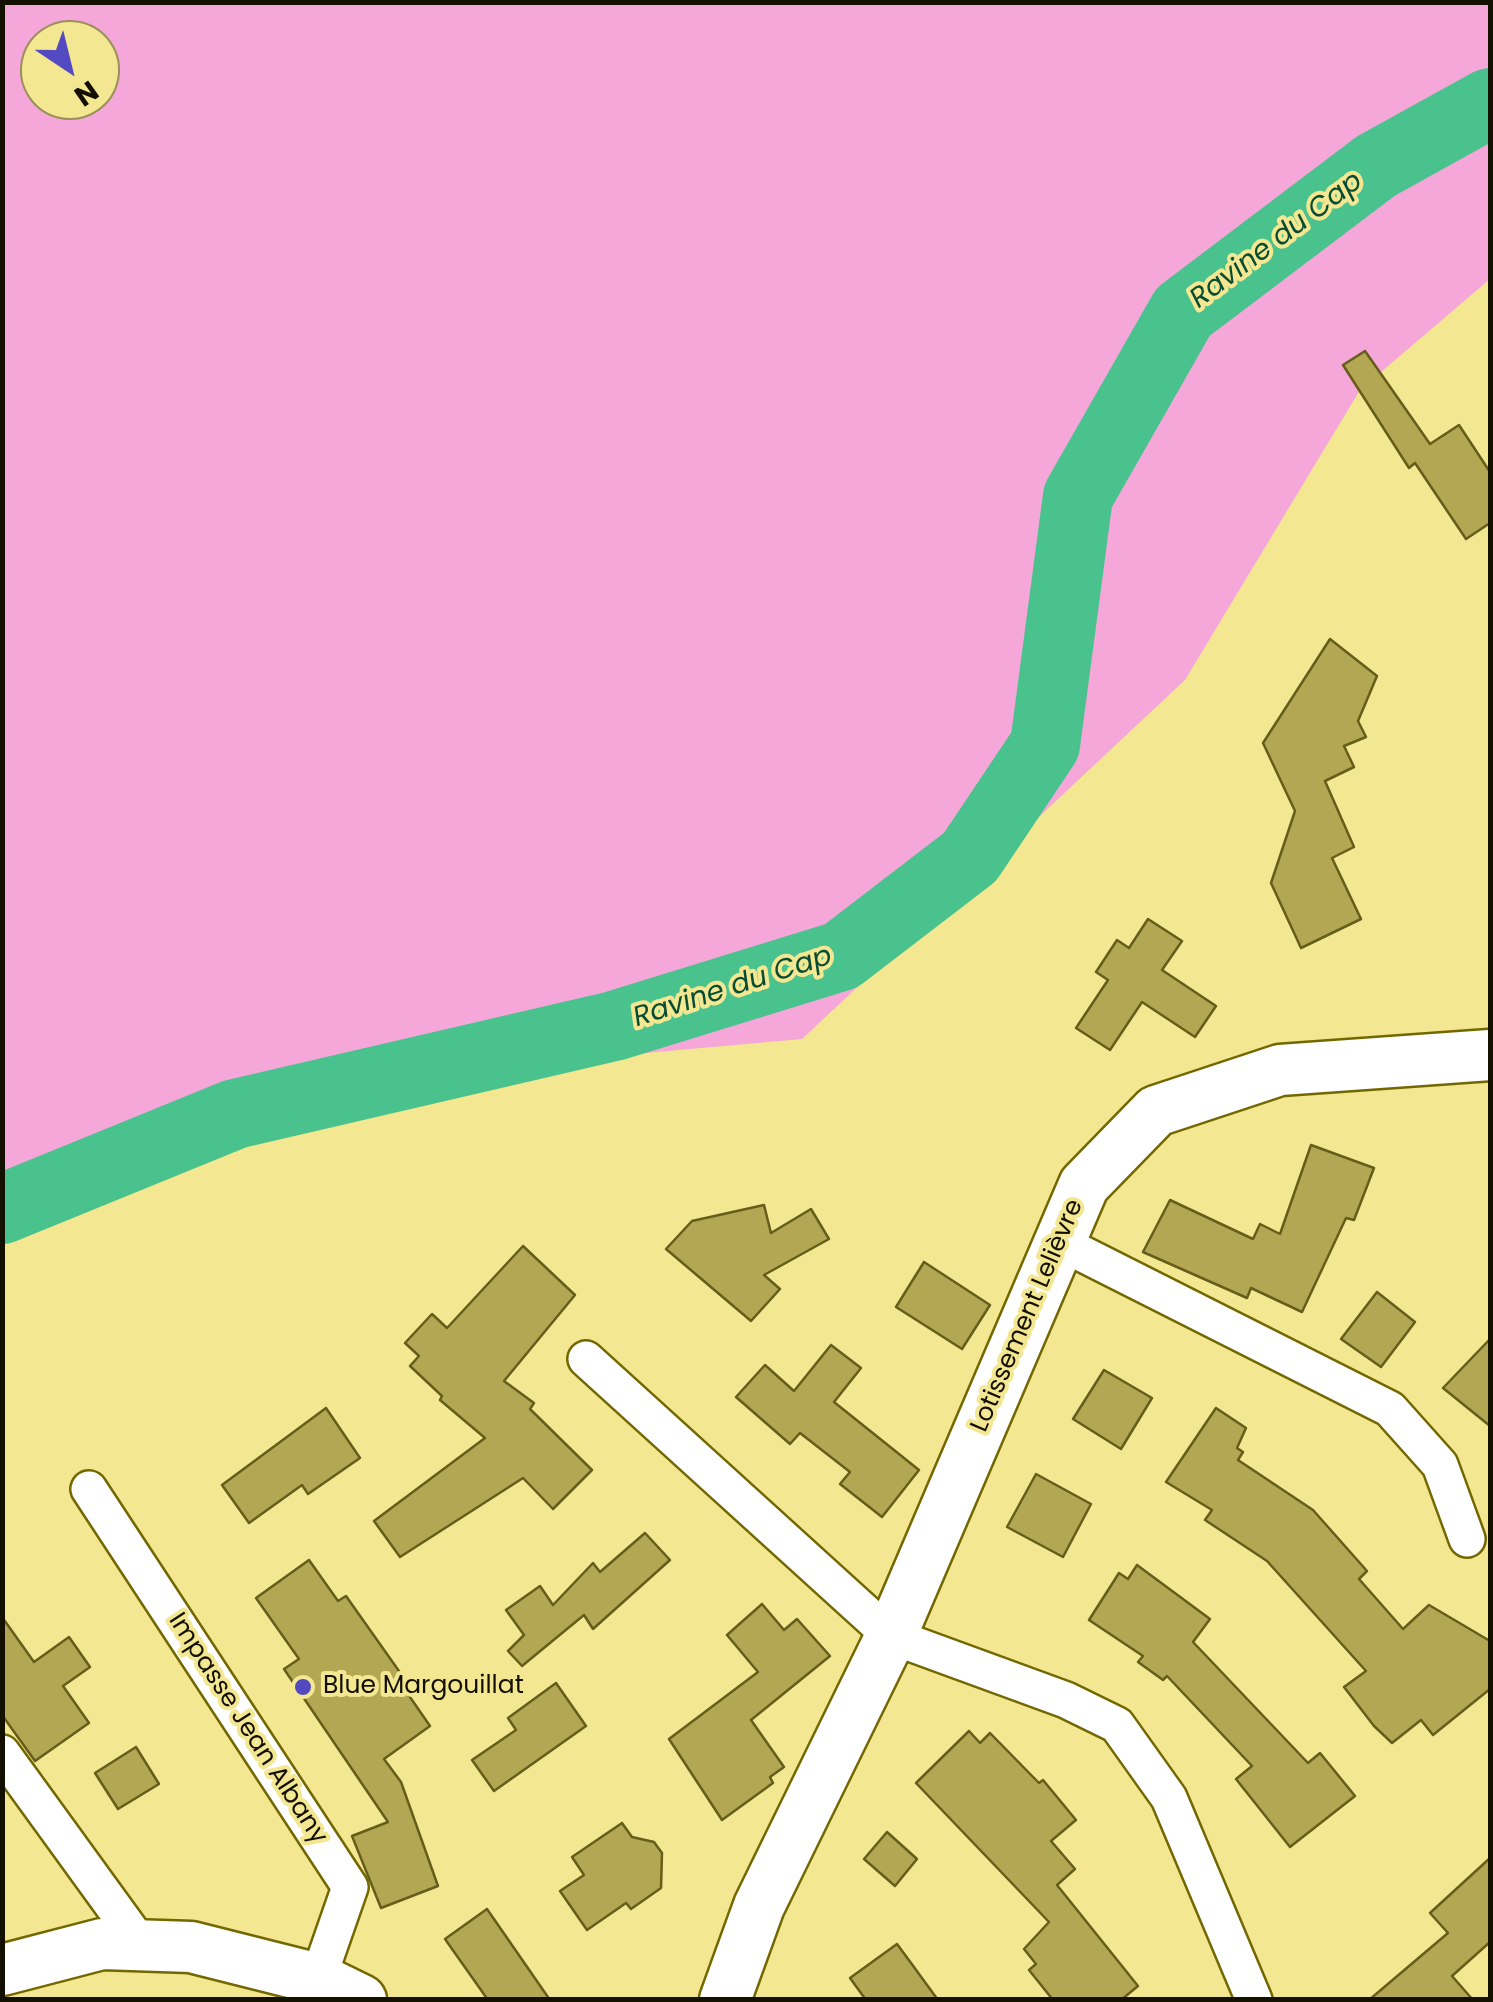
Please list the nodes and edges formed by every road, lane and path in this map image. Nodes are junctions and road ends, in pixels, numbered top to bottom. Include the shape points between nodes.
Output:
1 (1490, 1055) edge
2 (1059, 1242) junction
3 (586, 1359) dead end
4 (90, 1489) dead end
5 (1466, 1539) dead end
6 (890, 1636) junction
7 (2, 1753) edge
8 (142, 1946) junction
9 (2, 1970) edge
10 (339, 1989) edge
11 (725, 2000) edge
12 (1254, 2000) edge

1 - 2 street, Lotissement Lelièvre via 1280,1070 1156,1111 1084,1185
2 - 5 street via 1390,1409 1440,1465
2 - 6 street, Lotissement Lelièvre
3 - 6 street
4 - 10 street, Impasse Jean Albany via 350,1887
6 - 11 street, Lotissement Lelièvre via 759,1906
6 - 12 street via 1117,1725 1170,1798
7 - 8 street
8 - 9 street via 102,1944
8 - 10 street via 191,1947

